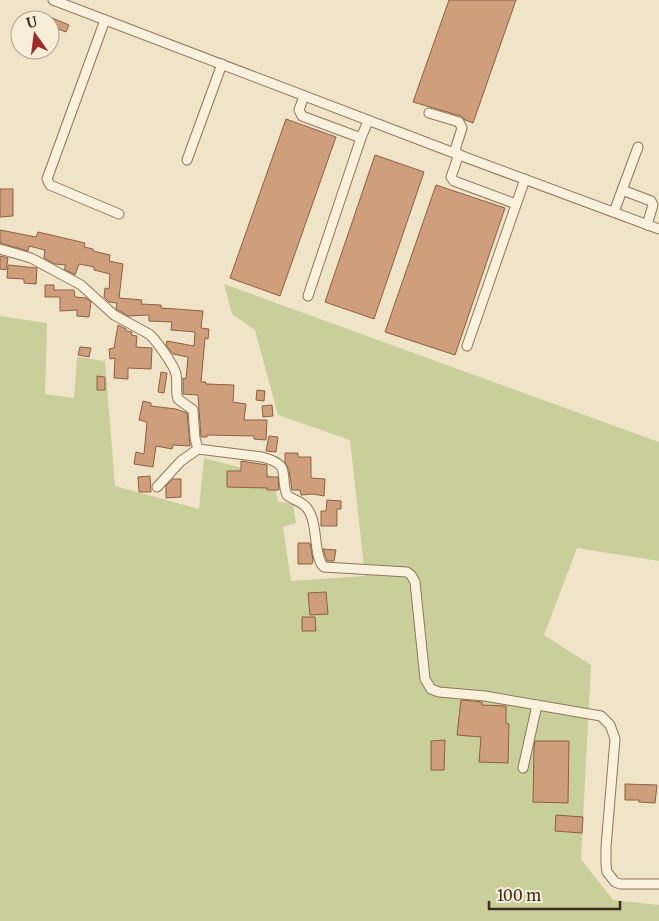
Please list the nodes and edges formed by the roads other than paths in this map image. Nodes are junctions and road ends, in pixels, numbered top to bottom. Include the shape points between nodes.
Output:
1 (53, 0) edge
2 (105, 20) junction
3 (222, 64) junction
4 (304, 96) junction
5 (429, 113) dead end
6 (368, 120) junction
7 (361, 138) junction
8 (638, 147) dead end
9 (457, 154) junction
10 (187, 160) dead end
11 (525, 179) junction
12 (622, 190) junction
13 (516, 204) junction
14 (614, 212) junction
15 (119, 214) dead end
16 (647, 224) junction
17 (659, 229) edge
18 (0, 249) edge
19 (308, 296) dead end
20 (467, 346) dead end
21 (198, 450) junction
22 (157, 487) dead end
23 (537, 705) junction
24 (523, 768) dead end
25 (659, 884) edge

1 - 2 street
2 - 3 street
2 - 15 street via 47,179 50,185
3 - 4 street
3 - 10 street
4 - 6 street
4 - 7 street via 299,110 302,116
5 - 9 street via 459,122 462,128
6 - 7 street
6 - 9 street
7 - 19 street
8 - 12 street
9 - 11 street
9 - 13 street via 451,177 454,181
11 - 13 street
11 - 14 street
12 - 14 street
12 - 16 street via 651,201 652,211
13 - 20 street
14 - 16 street
16 - 17 street
18 - 21 street via 31,258 81,285 114,316 153,338 176,372 178,399 193,410
21 - 22 street via 182,461
21 - 23 street via 262,457 279,464 285,475 287,496 306,506 315,527 319,560 324,567 407,572 411,575 415,582 425,679 431,689
23 - 24 street
23 - 25 street via 601,716 610,725 615,739 607,872 620,884

